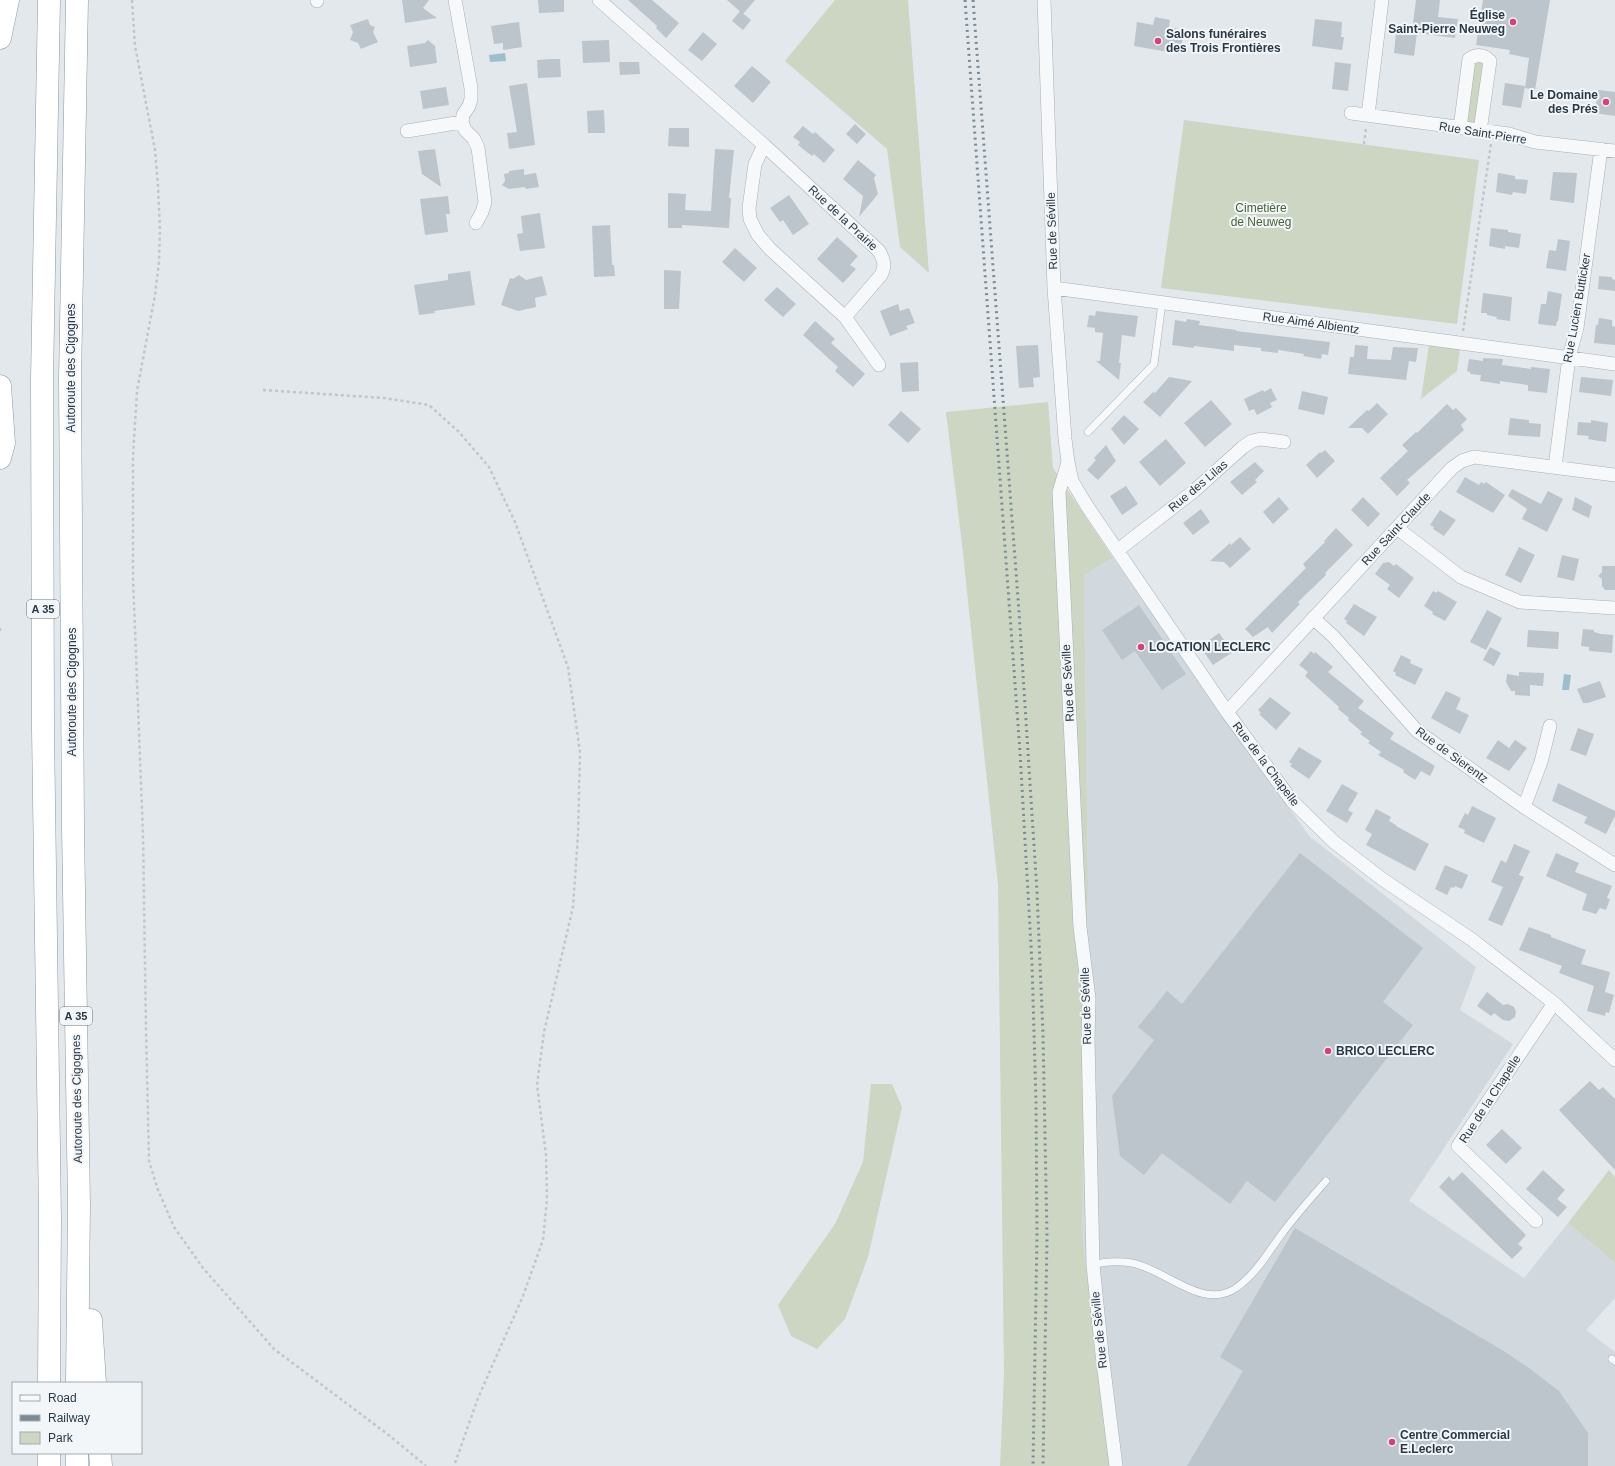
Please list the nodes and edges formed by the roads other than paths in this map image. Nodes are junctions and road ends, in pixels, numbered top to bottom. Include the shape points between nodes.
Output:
1 (8, 0) edge
2 (49, 0) edge
3 (77, 0) edge
4 (455, 0) edge
5 (599, 0) edge
6 (1044, 0) edge
7 (1382, 0) edge
8 (0, 38) edge
9 (1351, 113) dead end
10 (1368, 116) junction
11 (462, 122) junction
12 (1460, 128) junction
13 (407, 131) dead end
14 (1486, 131) junction
15 (764, 145) junction
16 (1601, 149) junction
17 (1615, 151) edge
18 (476, 223) dead end
19 (1054, 288) junction
20 (1162, 303) junction
21 (845, 317) junction
22 (1569, 357) junction
23 (1615, 364) edge
24 (879, 365) dead end
25 (0, 386) edge
26 (1088, 432) dead end
27 (1284, 442) dead end
28 (0, 458) edge
29 (1069, 467) junction
30 (1555, 467) junction
31 (1615, 475) edge
32 (1397, 528) junction
33 (1118, 550) junction
34 (1615, 608) edge
35 (1313, 618) junction
36 (1227, 712) junction
37 (1550, 726) dead end
38 (1524, 807) junction
39 (1615, 865) edge
40 (1554, 1003) junction
41 (1615, 1060) edge
42 (1326, 1182) dead end
43 (79, 1206) junction
44 (1536, 1221) dead end
45 (1093, 1264) junction
46 (49, 1382) edge
47 (77, 1382) edge
48 (95, 1382) edge
49 (49, 1454) edge
50 (77, 1454) edge
51 (100, 1454) edge
52 (49, 1466) edge
53 (77, 1466) edge
54 (101, 1466) edge
55 (1116, 1466) edge

1 - 8 highway
2 - 46 highway, A 35 via 42,379 43,721 50,1218
3 - 43 highway, Autoroute des Cigognes / A 35 via 70,379
4 - 11 street via 471,88 471,99
5 - 15 street, Rue de la Prairie
6 - 19 street, Rue de Séville
7 - 10 street
9 - 10 street, Rue Saint-Pierre
10 - 12 street, Rue Saint-Pierre
11 - 13 street
11 - 18 street via 478,148 485,202
12 - 14 street, Rue Saint-Pierre
12 - 14 street via 1469,59 1476,55 1485,56 1490,61
14 - 16 street, Rue Saint-Pierre via 1509,134 1535,142
15 - 21 street via 755,164 750,208 752,226 770,249
15 - 21 street, Rue de la Prairie via 879,251 884,260 885,268 882,275
16 - 17 street, Rue Saint-Pierre
16 - 22 street, Rue Lucien Butticker via 1576,328
19 - 20 street, Rue Aimé Albientz
19 - 29 street, Rue de Séville
20 - 22 street, Rue Aimé Albientz
20 - 26 lane via 1154,364
21 - 24 street
22 - 23 street, Rue Aimé Albientz
22 - 30 street, Rue Lucien Butticker
25 - 28 highway via 4,442
27 - 33 street, Rue des Lilas via 1261,439 1252,441
29 - 33 street, Rue de la Chapelle via 1072,481
29 - 45 street, Rue de Séville via 1060,522 1080,926 1089,999
30 - 31 street, Rue Saint-Claude
30 - 32 street, Rue Saint-Claude via 1474,457 1462,461 1452,468
32 - 34 street via 1461,577 1520,602
32 - 35 street, Rue Saint-Claude
33 - 36 street, Rue de la Chapelle
35 - 36 street, Rue Saint-Claude
35 - 38 street, Rue de Sierentz via 1333,636 1417,731
36 - 40 street, Rue de la Chapelle via 1292,801 1334,842 1382,879 1472,939
37 - 38 street via 1541,762
38 - 39 street, Rue de Sierentz
40 - 41 street, Rue de la Chapelle
40 - 44 street, Rue de la Chapelle via 1458,1146
42 - 45 lane via 1300,1210 1249,1278 1225,1294 1214,1296 1201,1293 1133,1263 1106,1261
43 - 47 highway, Autoroute des Cigognes / A 35
43 - 48 highway via 89,1294
45 - 55 street, Rue de Séville
49 - 52 highway
50 - 53 highway
51 - 54 highway

